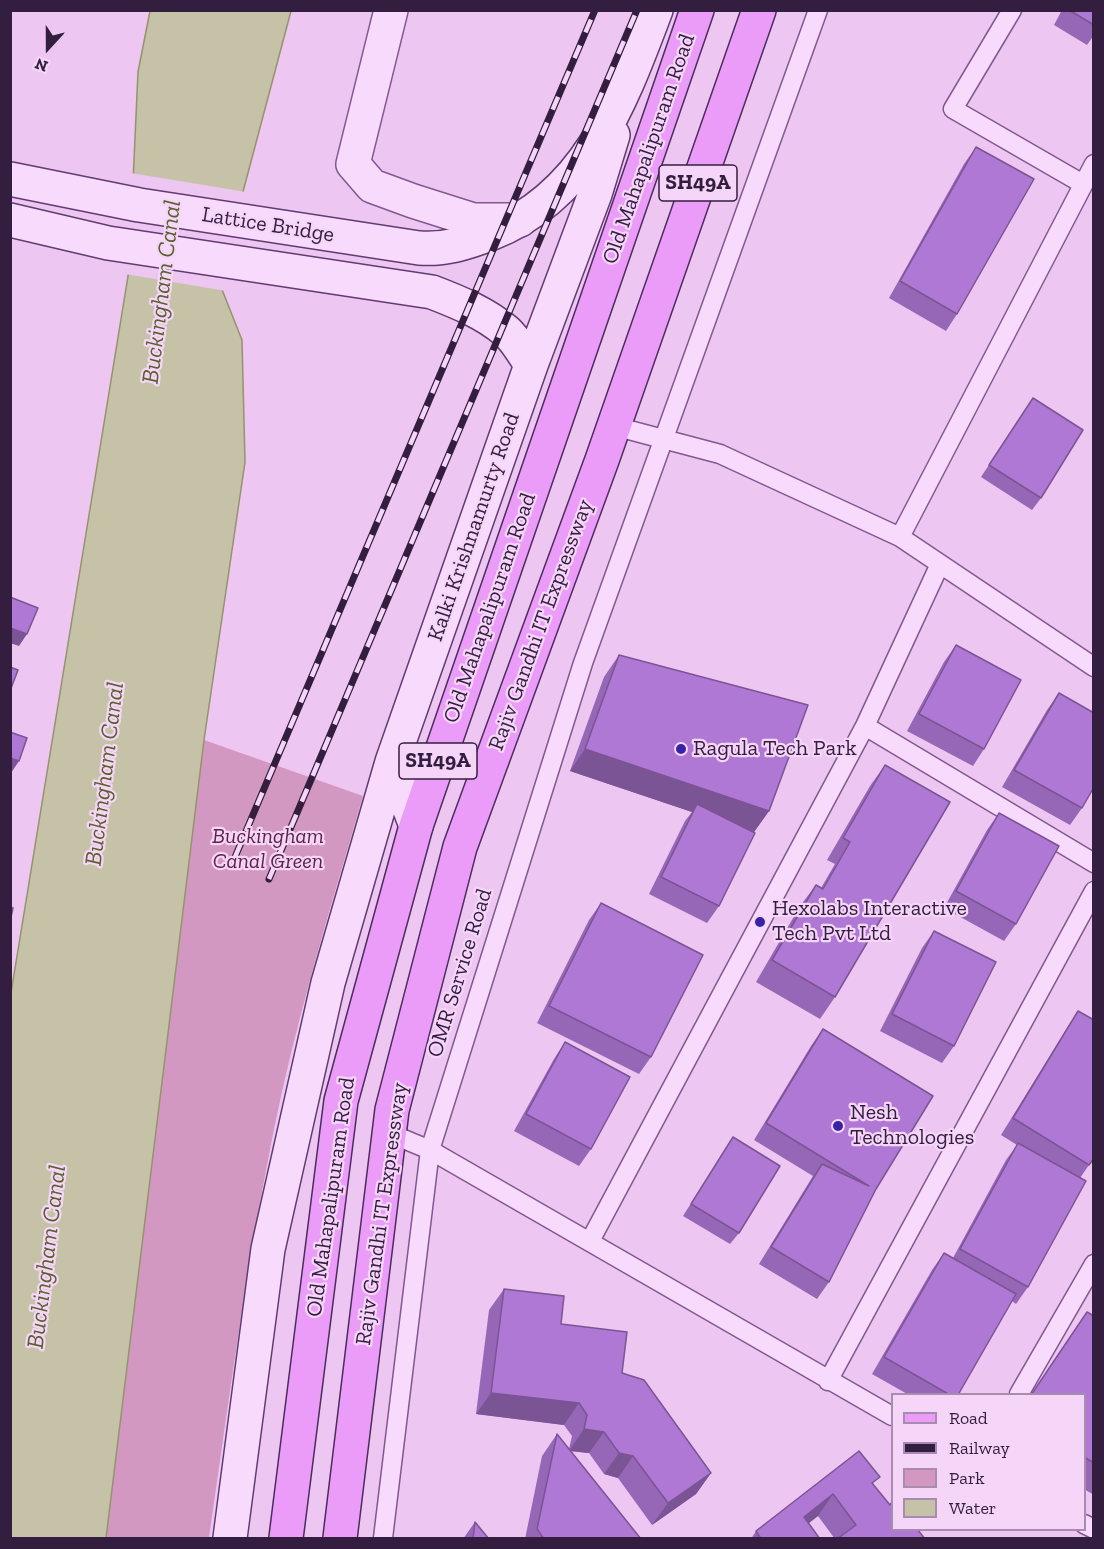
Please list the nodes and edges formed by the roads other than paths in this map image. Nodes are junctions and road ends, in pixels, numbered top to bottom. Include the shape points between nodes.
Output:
1 (391, 10) edge
2 (657, 10) edge
3 (697, 10) edge
4 (759, 10) edge
5 (818, 10) edge
6 (1012, 10) edge
7 (624, 93) junction
8 (1094, 165) edge
9 (10, 179) edge
10 (1083, 184) junction
11 (10, 220) edge
12 (520, 220) junction
13 (531, 365) junction
14 (614, 426) junction
15 (663, 440) junction
16 (900, 537) junction
17 (940, 564) junction
18 (1094, 667) edge
19 (865, 726) junction
20 (392, 762) junction
21 (416, 826) junction
22 (1094, 863) edge
23 (1094, 891) edge
24 (389, 1133) junction
25 (430, 1150) junction
26 (590, 1241) junction
27 (1094, 1264) edge
28 (828, 1381) junction
29 (1020, 1393) edge
30 (891, 1415) edge
31 (230, 1539) edge
32 (286, 1539) edge
33 (340, 1539) edge
34 (383, 1539) edge

1 - 12 main road via 353,164 372,186 423,204 472,220
2 - 7 main road
3 - 21 main road, Old Mahapalipuram Road / SH49A
4 - 14 main road, Rajiv Gandhi IT Expressway / SH49A
5 - 15 lane, OMR Service Road
6 - 10 lane via 952,109
7 - 12 main road via 598,142 571,179
7 - 13 main road, Kalki Krishnamurty Road via 595,194
8 - 10 lane
9 - 12 main road, Lattice Bridge via 139,205 419,248 459,245
10 - 16 lane
11 - 13 main road, Lattice Bridge via 108,243 432,292 483,315 507,332
13 - 20 main road, Kalki Krishnamurty Road
14 - 15 lane
14 - 24 main road, Rajiv Gandhi IT Expressway / SH49A via 460,847
15 - 16 lane via 720,454
15 - 25 lane, OMR Service Road via 583,663
16 - 17 lane
17 - 18 lane
17 - 19 lane
19 - 22 lane
19 - 26 lane
20 - 21 main road
20 - 31 main road, Kalki Krishnamurty Road via 328,983 268,1249
21 - 32 main road, Old Mahapalipuram Road / SH49A via 341,1101
23 - 28 lane
24 - 25 lane
24 - 33 main road, Rajiv Gandhi IT Expressway / SH49A
25 - 26 lane
25 - 34 lane, OMR Service Road
26 - 28 lane
27 - 29 lane
28 - 30 lane

